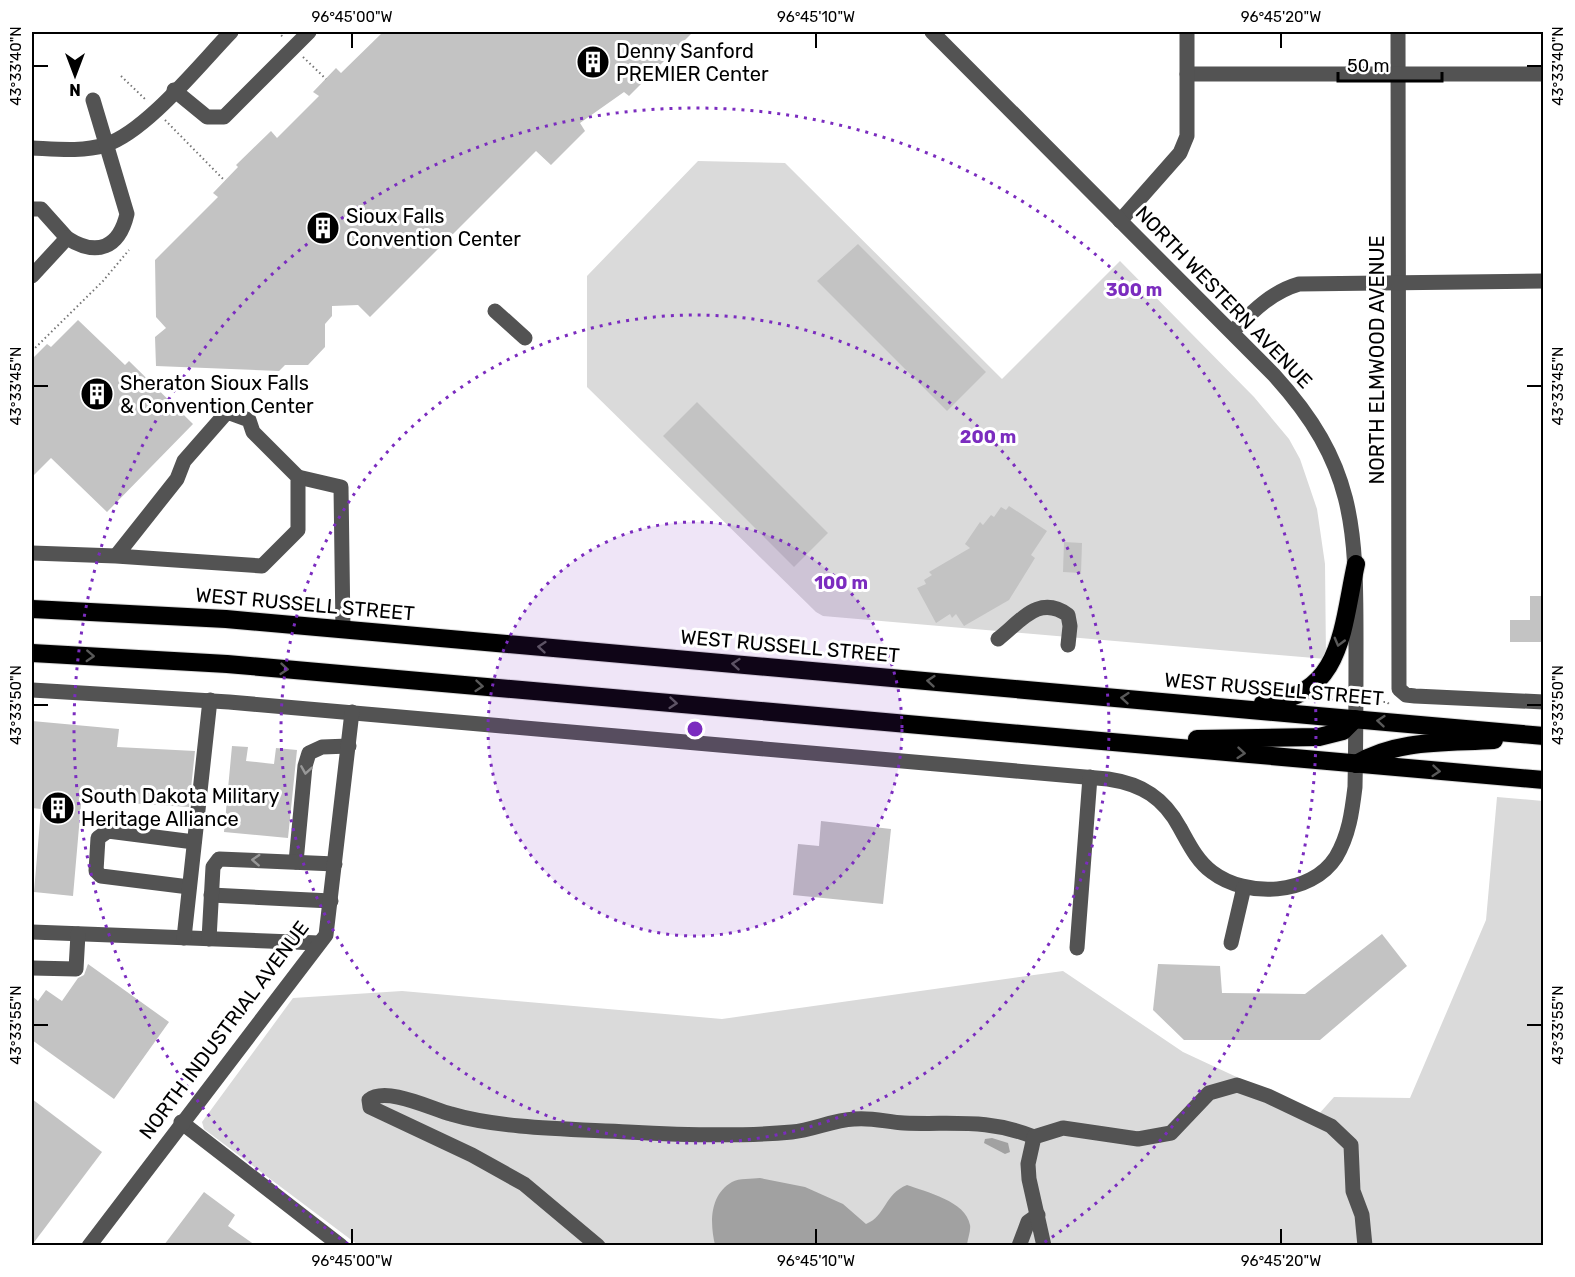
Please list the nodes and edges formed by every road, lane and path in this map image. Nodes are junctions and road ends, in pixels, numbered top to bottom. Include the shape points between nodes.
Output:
1 (231, 32) edge
2 (309, 32) edge
3 (932, 32) edge
4 (1187, 32) edge
5 (1398, 32) edge
6 (1187, 74) junction
7 (1398, 74) junction
8 (1544, 74) edge
9 (121, 75) dead end
10 (174, 90) junction
11 (93, 100) dead end
12 (155, 109) junction
13 (106, 145) junction
14 (32, 148) edge
15 (225, 181) dead end
16 (32, 209) edge
17 (1120, 221) junction
18 (67, 238) junction
19 (129, 250) dead end
20 (32, 276) edge
21 (1544, 281) edge
22 (1398, 282) junction
23 (495, 311) dead end
24 (1232, 332) junction
25 (525, 338) dead end
26 (32, 351) edge
27 (298, 477) junction
28 (32, 553) edge
29 (116, 556) junction
30 (1356, 564) junction
31 (32, 609) edge
32 (343, 630) junction
33 (998, 639) dead end
34 (1068, 645) dead end
35 (32, 653) edge
36 (1399, 689) joint
37 (32, 690) edge
38 (210, 700) junction
39 (1544, 702) edge
40 (1183, 704) junction
41 (352, 712) junction
42 (1355, 719) junction
43 (1544, 737) edge
44 (1120, 743) junction
45 (349, 746) junction
46 (1356, 764) junction
47 (1090, 777) junction
48 (1544, 780) edge
49 (194, 842) junction
50 (296, 862) junction
51 (336, 864) junction
52 (189, 887) junction
53 (1244, 887) junction
54 (212, 895) junction
55 (332, 901) junction
56 (32, 932) edge
57 (78, 934) junction
58 (183, 938) junction
59 (209, 939) junction
60 (1231, 943) dead end
61 (319, 944) junction
62 (1077, 948) dead end
63 (32, 968) edge
64 (181, 1122) junction
65 (1034, 1137) junction
66 (1038, 1215) junction
67 (335, 1244) edge
68 (89, 1245) edge
69 (598, 1245) edge
70 (1019, 1245) edge
71 (1044, 1245) edge
72 (1365, 1245) edge

1 - 10 street
2 - 10 street via 224,117 207,117
3 - 17 street, NORTH WESTERN AVENUE
4 - 6 street
5 - 7 street, NORTH ELMWOOD AVENUE
6 - 7 street
6 - 17 street via 1186,136 1180,153
7 - 8 street
7 - 22 street, NORTH ELMWOOD AVENUE
9 - 12 path
10 - 12 street
11 - 13 street
12 - 13 street via 134,129
12 - 15 path
13 - 14 street
13 - 18 street via 127,214 123,231 112,242 96,249 81,247
16 - 18 street via 41,209
17 - 24 street, NORTH WESTERN AVENUE
18 - 20 street
19 - 26 path
21 - 22 street
22 - 24 street via 1292,286 1256,308
22 - 36 street, NORTH ELMWOOD AVENUE
23 - 25 street
24 - 30 street, NORTH WESTERN AVENUE via 1295,398 1323,440 1349,510
27 - 29 street via 298,530 262,566
27 - 29 street via 253,432 249,420 227,412 184,462 177,479
27 - 32 street via 341,487
28 - 29 street
30 -> 40 highway via 1335,655 1316,685 1277,702
30 - 42 street, NORTH WESTERN AVENUE
31 - 32 highway, WEST RUSSELL STREET via 135,612
40 -> 32 highway, WEST RUSSELL STREET
33 - 34 street via 1035,609 1048,605 1068,615
35 -> 44 highway via 226,664
36 - 39 street, WEST RUSSELL STREET via 1415,696
37 - 38 street
38 - 41 street
38 - 49 street
40 - 42 highway, WEST RUSSELL STREET
41 - 45 street, NORTH INDUSTRIAL AVENUE
41 - 47 street
43 -> 42 highway, WEST RUSSELL STREET
42 - 44 highway via 1343,731 1319,737
42 - 46 street, NORTH WESTERN AVENUE
43 - 46 highway via 1397,746
44 -> 46 highway
45 -> 50 street via 322,747 309,753
45 - 51 street, NORTH INDUSTRIAL AVENUE
46 -> 48 highway
46 - 53 street via 1350,823 1334,860 1301,884 1281,889
47 - 53 street via 1129,782 1147,790 1172,813 1200,861 1227,881
47 - 62 street
49 - 52 street
49 - 52 street via 108,831 98,838 96,871 101,876
50 - 51 street
50 -> 54 street via 219,859 213,867
51 - 55 street, NORTH INDUSTRIAL AVENUE
52 - 58 street
53 - 60 street
54 - 55 street
54 - 59 street
55 - 61 street, NORTH INDUSTRIAL AVENUE via 326,935
56 - 57 street
57 - 58 street
57 - 63 street via 76,969
58 - 59 street
59 - 61 street
61 - 64 street, NORTH INDUSTRIAL AVENUE
64 - 67 street
64 - 68 street, NORTH INDUSTRIAL AVENUE
65 - 66 street via 1028,1164
65 - 69 street via 996,1124 903,1123 867,1118 759,1134 586,1130 475,1120 381,1095 369,1100 370,1107 524,1184
65 - 72 street via 1063,1128 1138,1139 1171,1133 1209,1093 1237,1085 1331,1126 1351,1145 1353,1191 1362,1215
66 - 70 street via 1028,1222
66 - 71 street

